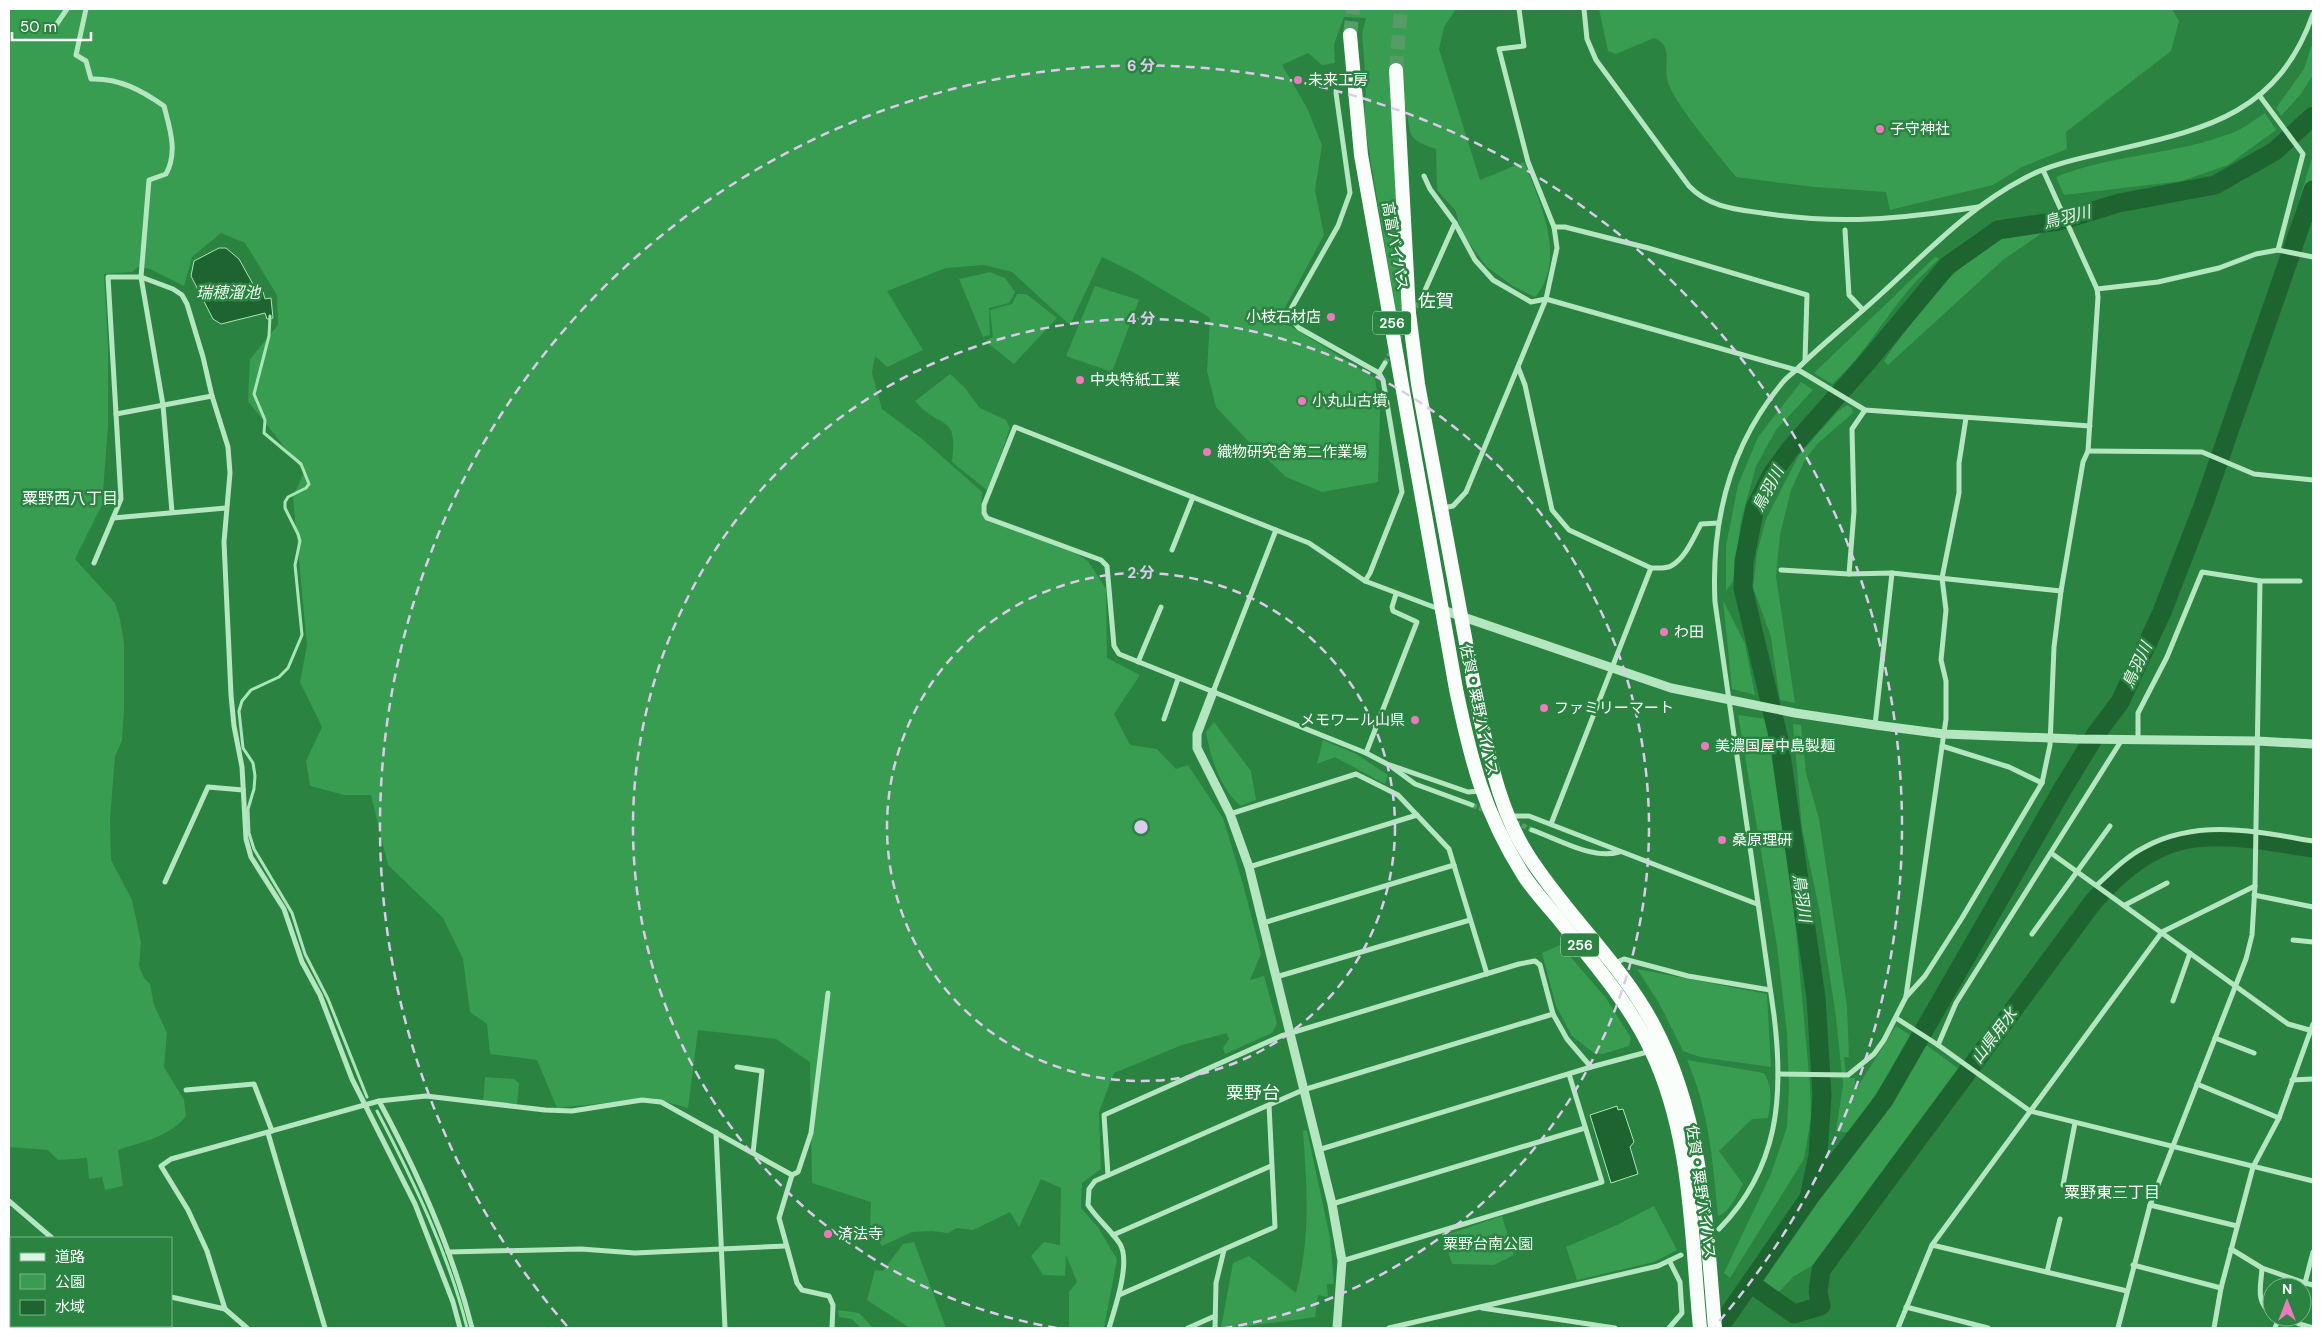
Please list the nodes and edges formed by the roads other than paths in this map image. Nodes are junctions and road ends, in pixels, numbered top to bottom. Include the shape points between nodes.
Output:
1 (67, 9) edge
2 (86, 9) edge
3 (1519, 9) edge
4 (1584, 9) edge
5 (2313, 14) edge
6 (52, 31) dead end
7 (1350, 35) tunnel mouth
8 (1396, 70) tunnel mouth
9 (1336, 93) dead end
10 (2259, 94) junction
11 (2044, 172) junction
12 (1424, 176) dead end
13 (1978, 207) junction
14 (1455, 223) junction
15 (1554, 227) junction
16 (1846, 230) dead end
17 (2278, 250) junction
18 (2313, 257) edge
19 (141, 277) junction
20 (2097, 289) junction
21 (1422, 297) tunnel mouth
22 (1546, 299) junction
23 (1863, 310) junction
24 (1805, 360) junction
25 (1385, 363) tunnel mouth
26 (1517, 366) junction
27 (1798, 370) junction
28 (1379, 373) junction
29 (212, 396) junction
30 (163, 405) junction
31 (1865, 410) junction
32 (116, 414) junction
33 (1966, 418) junction
34 (2090, 426) junction
35 (2088, 451) junction
36 (2313, 480) edge
37 (1193, 497) junction
38 (226, 508) junction
39 (1442, 508) junction
40 (172, 512) junction
41 (113, 518) junction
42 (1719, 523) junction
43 (1276, 530) junction
44 (1172, 550) dead end
45 (94, 563) dead end
46 (1651, 568) junction
47 (1781, 570) dead end
48 (1892, 573) junction
49 (1849, 574) junction
50 (1942, 578) junction
51 (2300, 580) dead end
52 (1365, 581) junction
53 (2260, 581) junction
54 (2061, 591) junction
55 (1396, 594) junction
56 (1161, 607) dead end
57 (1442, 610) junction
58 (1460, 615) junction
59 (1138, 662) junction
60 (1612, 669) junction
61 (1178, 678) junction
62 (1213, 692) junction
63 (1731, 701) junction
64 (1164, 719) dead end
65 (1875, 725) junction
66 (1944, 734) junction
67 (2050, 738) junction
68 (2120, 738) junction
69 (2138, 738) junction
70 (2257, 741) junction
71 (2313, 744) edge
72 (1942, 746) junction
73 (1366, 753) junction
74 (1387, 764) junction
75 (2042, 783) junction
76 (243, 790) junction
77 (1480, 791) junction
78 (1472, 805) tunnel mouth
79 (1230, 814) junction
80 (1417, 816) junction
81 (1510, 816) junction
82 (1552, 824) junction
83 (2110, 826) dead end
84 (1532, 830) tunnel mouth
85 (2256, 832) junction
86 (2313, 841) edge
87 (1620, 852) junction
88 (2051, 853) junction
89 (1454, 864) junction
90 (1249, 867) junction
91 (2077, 871) junction
92 (165, 882) dead end
93 (2167, 883) dead end
94 (2099, 886) junction
95 (2255, 886) junction
96 (2254, 895) junction
97 (1757, 904) junction
98 (2125, 905) junction
99 (2313, 907) edge
100 (1470, 920) junction
101 (1263, 923) junction
102 (2162, 932) junction
103 (2032, 934) dead end
104 (2293, 940) dead end
105 (2313, 942) edge
106 (2190, 953) junction
107 (1613, 964) junction
108 (1487, 974) junction
109 (1276, 977) junction
110 (2235, 986) junction
111 (1770, 990) junction
112 (828, 993) dead end
113 (1906, 997) junction
114 (2172, 1001) dead end
115 (1554, 1014) junction
116 (1896, 1018) junction
117 (2313, 1024) edge
118 (2312, 1031) edge
119 (1289, 1034) junction
120 (2216, 1038) junction
121 (1938, 1045) junction
122 (1652, 1051) junction
123 (2254, 1053) dead end
124 (737, 1067) dead end
125 (1592, 1067) junction
126 (1569, 1074) junction
127 (1778, 1074) junction
128 (2292, 1080) junction
129 (2313, 1080) edge
130 (2197, 1084) junction
131 (186, 1090) dead end
132 (1303, 1090) junction
133 (379, 1101) junction
134 (366, 1105) junction
135 (1268, 1105) junction
136 (2030, 1111) junction
137 (2280, 1118) junction
138 (2075, 1123) junction
139 (1585, 1128) junction
140 (270, 1132) junction
141 (716, 1132) junction
142 (2172, 1148) junction
143 (1318, 1150) junction
144 (753, 1153) junction
145 (1271, 1166) junction
146 (2253, 1167) junction
147 (1108, 1175) junction
148 (792, 1176) junction
149 (2313, 1181) edge
150 (2063, 1185) dead end
151 (9, 1201) edge
152 (1332, 1204) junction
153 (2150, 1205) junction
154 (2060, 1219) dead end
155 (2237, 1226) junction
156 (1719, 1229) dead end
157 (1113, 1235) junction
158 (51, 1237) edge
159 (1932, 1245) junction
160 (786, 1246) junction
161 (721, 1249) junction
162 (2231, 1249) junction
163 (1224, 1250) junction
164 (448, 1252) junction
165 (2313, 1252) edge
166 (1681, 1255) dead end
167 (1342, 1261) junction
168 (1670, 1262) junction
169 (2133, 1265) junction
170 (2262, 1268) junction
171 (2047, 1272) junction
172 (2288, 1277) edge
173 (2307, 1277) edge
174 (2221, 1288) junction
175 (2126, 1291) junction
176 (1119, 1295) junction
177 (172, 1297) edge
178 (2262, 1305) edge
179 (1479, 1307) junction
180 (1906, 1307) junction
181 (226, 1309) junction
182 (1215, 1316) junction
183 (247, 1328) edge
184 (325, 1328) edge
185 (460, 1328) edge
186 (472, 1328) edge
187 (725, 1328) edge
188 (832, 1328) edge
189 (1109, 1328) edge
190 (1188, 1328) edge
191 (1215, 1328) edge
192 (1337, 1328) edge
193 (1390, 1328) edge
194 (1615, 1328) edge
195 (1669, 1328) edge
196 (1700, 1328) edge
197 (1715, 1328) edge
198 (1898, 1328) edge
199 (1988, 1328) edge
200 (2118, 1328) edge
201 (2214, 1328) edge

1 - 6 street
2 - 19 street via 76,56 86,61 91,79 118,81 164,106 172,136 171,165 166,174 149,180
3 - 15 street via 1524,46 1500,49 1528,162
4 - 13 street via 1587,39 1596,60 1689,186 1711,203 1805,220 1844,221 1910,217
5 - 10 street via 2289,64
7 - 57 highway, 高富バイパス / 256 via 1361,155
8 - 39 highway, 高富バイパス / 256 via 1409,313 1418,384
9 - 28 street via 1350,193 1338,226 1291,309 1291,319 1299,328
10 - 11 street via 2227,118 2189,132 2084,158
10 - 17 street via 2303,154
11 - 13 street via 2026,177
11 - 20 street
12 - 14 street
13 - 23 street
14 - 21 street
14 - 22 street via 1475,260 1493,280 1532,302
15 - 22 street via 1557,248
15 - 24 street via 1648,248 1807,296
16 - 23 street via 1849,295
17 - 18 street
17 - 20 street via 2158,282
19 - 29 street via 182,295 203,356
19 - 30 street
19 - 32 street via 108,277
20 - 34 street
22 - 26 street
22 - 27 street
23 - 24 street
24 - 27 street
25 - 28 street
26 - 39 street via 1466,492 1453,506
26 - 46 street via 1525,385 1552,510 1569,530
27 - 31 street
27 - 42 street via 1784,380 1756,418 1742,445 1729,478
28 - 52 street via 1391,418 1402,492
29 - 30 street
29 - 38 street via 228,447 230,473
30 - 32 street
30 - 40 street
31 - 33 street
31 - 49 street via 1852,428 1854,510
32 - 41 street via 121,499
33 - 34 street
33 - 50 street via 1959,463 1959,493
34 - 35 street
35 - 36 street via 2202,452 2254,474
35 - 54 street via 2083,462
37 - 43 street
37 - 44 street
37 - 59 street via 1015,427 984,505 988,518 1101,560 1107,566 1116,651
38 - 40 street
38 - 76 street via 224,542 231,695
39 - 58 highway, 高富バイパス / 256
40 - 41 street
41 - 45 street
42 - 46 street via 1701,524 1683,554 1670,567
42 - 63 street via 1714,552 1715,602
43 - 52 street via 1309,543
43 - 62 street
46 - 60 street
47 - 49 street
48 - 49 street
48 - 50 street
48 - 65 street
50 - 54 street
50 - 66 street via 1946,610 1941,660 1946,681
51 - 53 street
52 - 55 street
53 - 69 street via 2202,572 2167,657 2138,713
53 - 70 street
54 - 67 street via 2054,647
55 - 57 street
55 - 73 street via 1393,611 1417,622
56 - 59 street
57 - 58 street
57 - 77 highway, 佐賀・粟野バイパス / 256 via 1456,689
58 - 60 street
58 - 81 highway, 佐賀・粟野バイパス / 256 via 1491,764
59 - 61 street
60 - 63 street via 1672,688
60 - 82 street
61 - 62 street
61 - 64 street
62 - 73 street
62 - 79 street via 1197,734 1197,748
63 - 65 street
63 - 97 street
65 - 66 street
66 - 67 street
66 - 72 street
67 - 68 street
67 - 75 street via 2046,775
68 - 69 street
68 - 88 street
69 - 70 street
70 - 71 street
70 - 85 street
72 - 75 street via 2009,767
72 - 113 street
73 - 74 street
74 - 77 street via 1468,792
74 - 78 street via 1415,784
75 - 113 street via 1962,918 1925,976
76 - 92 street via 208,787
76 - 134 street via 245,834 251,857 284,909 302,962 320,995
77 - 122 highway, 佐賀・粟野バイパス / 256 via 1525,878 1634,1016
79 - 80 street via 1356,774 1398,795
79 - 90 street
80 - 89 street via 1449,849
80 - 90 street
81 - 82 street via 1529,816
81 - 107 highway, 佐賀・粟野バイパス / 256 via 1527,854
82 - 87 street
83 - 91 street
84 - 87 street via 1594,852 1609,855
85 - 86 street
85 - 94 street via 2194,830 2167,837 2128,858
85 - 95 street
87 - 97 street
88 - 91 street
88 - 121 street via 1956,1003
89 - 100 street
89 - 101 street
90 - 101 street
91 - 94 street
91 - 103 street
93 - 98 street
94 - 98 street
95 - 96 street
95 - 102 street
96 - 99 street
96 - 110 street via 2252,936
97 - 111 street
98 - 102 street
100 - 108 street
100 - 109 street
101 - 109 street
102 - 106 street
102 - 136 street
104 - 105 street
106 - 110 street
106 - 114 street
107 - 111 street via 1624,958 1688,976
107 - 197 highway, 佐賀・粟野バイパス / 256 via 1654,1026 1682,1091 1700,1165
108 - 115 street via 1535,961 1540,965
108 - 119 street
109 - 119 street
110 - 118 street via 2288,1024
110 - 120 street
111 - 127 street
112 - 148 street via 811,1133 798,1172
113 - 116 street
115 - 125 street via 1567,1040
115 - 132 street
116 - 121 street
116 - 127 street via 1874,1054 1848,1075
117 - 118 street
118 - 128 street
119 - 132 street
119 - 147 street via 1104,1116
120 - 123 street
120 - 130 street
121 - 136 street
122 - 125 street
122 - 196 highway, 佐賀・粟野バイパス / 256 via 1680,1139
124 - 144 street via 762,1071
125 - 126 street
126 - 139 street
126 - 143 street
127 - 156 street via 1773,1137 1751,1187 1739,1207
128 - 129 street
128 - 137 street
130 - 137 street
130 - 142 street
131 - 140 street via 254,1084
132 - 135 street
132 - 143 street
133 - 134 street
133 - 141 street via 426,1096 545,1110 572,1110 642,1100 660,1102
133 - 164 street via 410,1158
134 - 140 street
134 - 185 street via 414,1204
135 - 145 street
135 - 147 street
136 - 138 street
136 - 159 street
137 - 146 street
138 - 142 street
138 - 150 street
139 - 152 street
139 - 167 street via 1602,1182
140 - 181 street via 171,1159 161,1166 188,1210 208,1252
140 - 184 street
141 - 144 street
141 - 161 street
142 - 146 street
142 - 153 street
143 - 152 street
144 - 148 street
145 - 157 street
145 - 163 street via 1275,1227
146 - 149 street
146 - 155 street
147 - 157 street via 1095,1181 1089,1189 1088,1205
148 - 160 street via 779,1218
151 - 158 street
152 - 167 street
153 - 155 street
153 - 169 street
154 - 171 street
155 - 162 street
157 - 176 street via 1122,1246 1124,1261
159 - 171 street
159 - 180 street
160 - 161 street
160 - 188 street via 802,1290 829,1296 833,1305
161 - 164 street via 635,1253 581,1248
161 - 187 street
162 - 170 street
162 - 174 street
163 - 176 street
163 - 182 street via 1216,1283
164 - 186 street
165 - 173 street
166 - 168 street
167 - 192 street
168 - 179 street
168 - 195 street via 1680,1282 1682,1312
169 - 174 street
169 - 175 street
170 - 172 street
170 - 178 street
171 - 175 street
174 - 201 street
175 - 200 street
176 - 189 street
177 - 181 street
179 - 193 street
179 - 194 street
180 - 198 street
180 - 199 street
181 - 183 street
182 - 190 street
182 - 191 street

